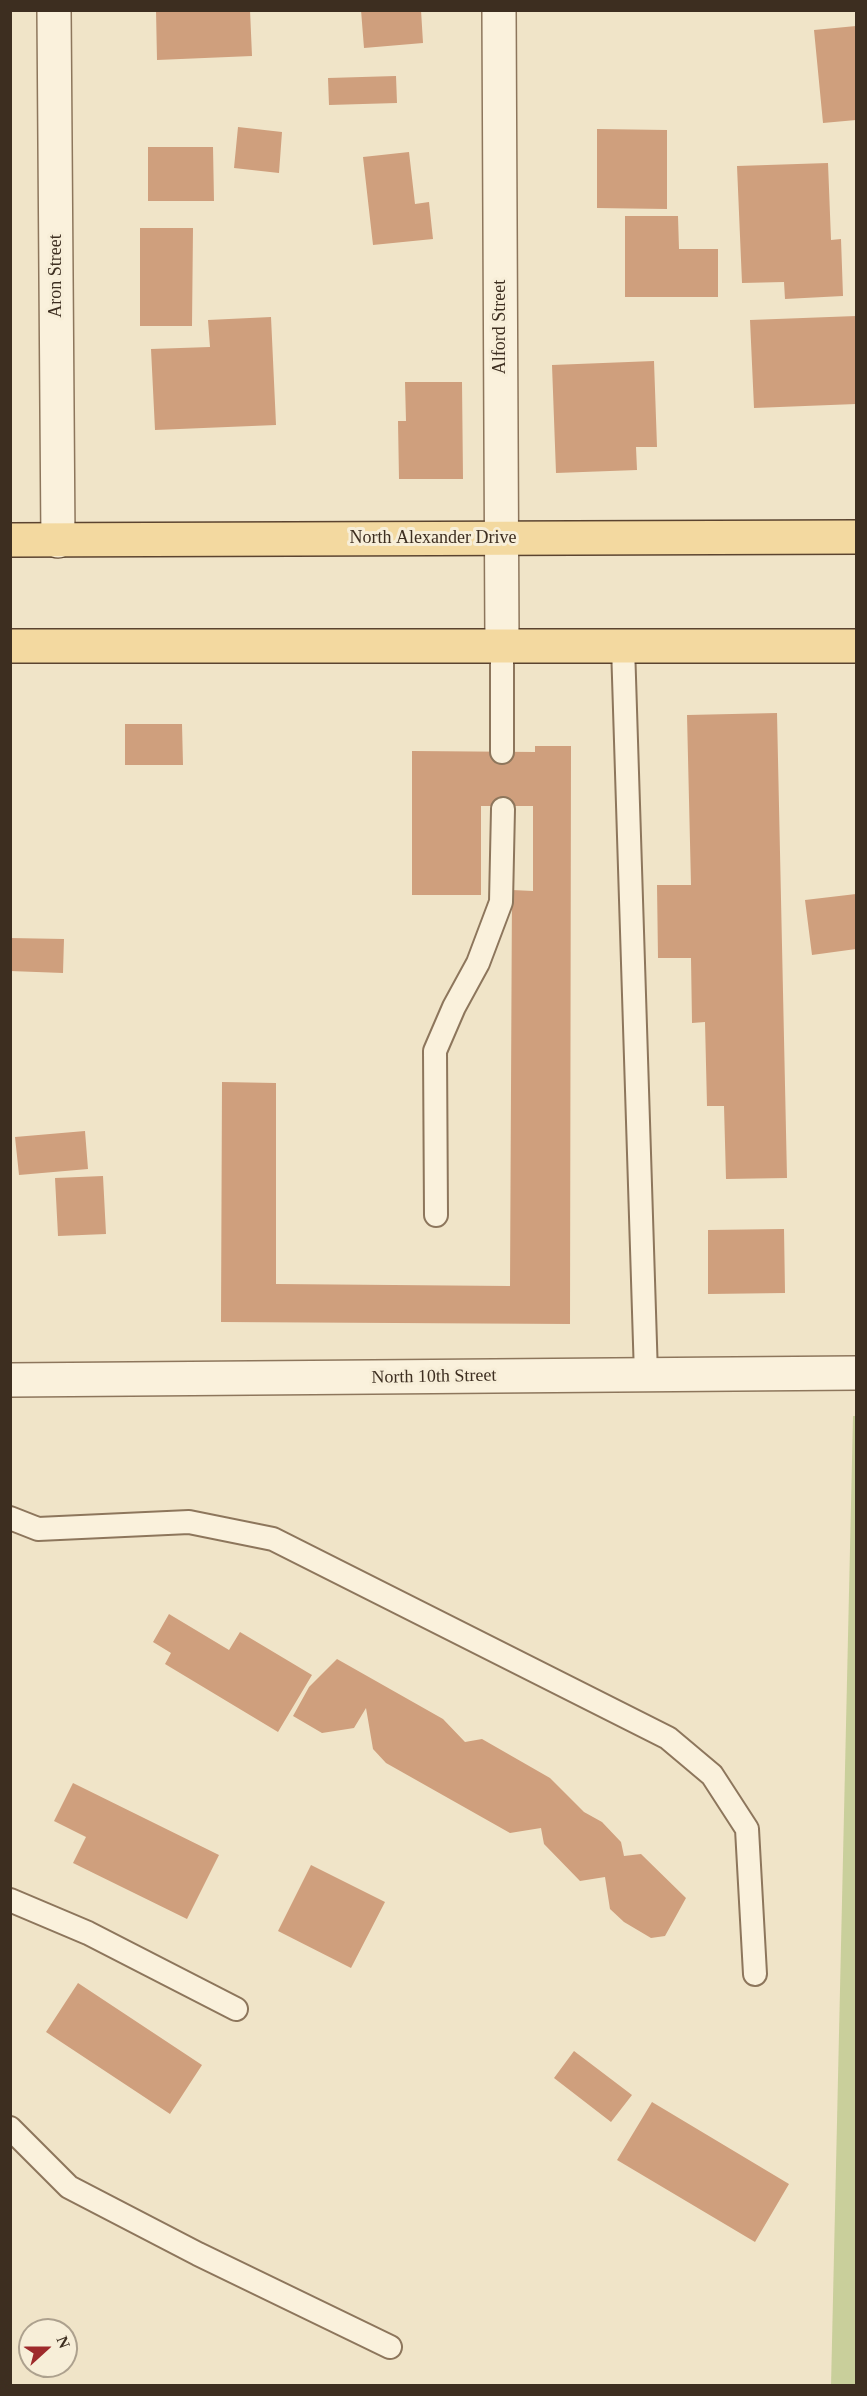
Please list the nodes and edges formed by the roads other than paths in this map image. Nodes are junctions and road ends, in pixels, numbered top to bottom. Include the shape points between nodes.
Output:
1 (54, 10) edge
2 (499, 10) edge
3 (501, 537) junction
4 (856, 537) edge
5 (10, 540) edge
6 (58, 541) junction
7 (501, 644) junction
8 (10, 646) edge
9 (622, 646) junction
10 (856, 646) edge
11 (502, 752) dead end
12 (503, 809) dead end
13 (436, 1215) dead end
14 (856, 1373) edge
15 (646, 1375) junction
16 (10, 1380) edge
17 (10, 1518) edge
18 (10, 1900) edge
19 (755, 1974) dead end
20 (236, 2008) dead end
21 (10, 2128) edge
22 (390, 2347) dead end

1 - 6 street, Aron Street
2 - 3 street, Alford Street
3 - 4 main road, North Alexander Drive
3 - 6 main road, North Alexander Drive
3 - 7 street, Alford Street
5 - 6 main road, North Alexander Drive
7 - 8 main road
7 - 9 main road
7 - 11 lane
9 - 10 main road
9 - 15 lane
12 - 13 lane via 501,902 478,963 435,1051
14 - 15 street, North 10th Street
15 - 16 street, North 10th Street
17 - 19 lane via 38,1529 189,1522 273,1539 668,1738 712,1775 747,1829
18 - 20 lane via 88,1933
21 - 22 lane via 69,2187

